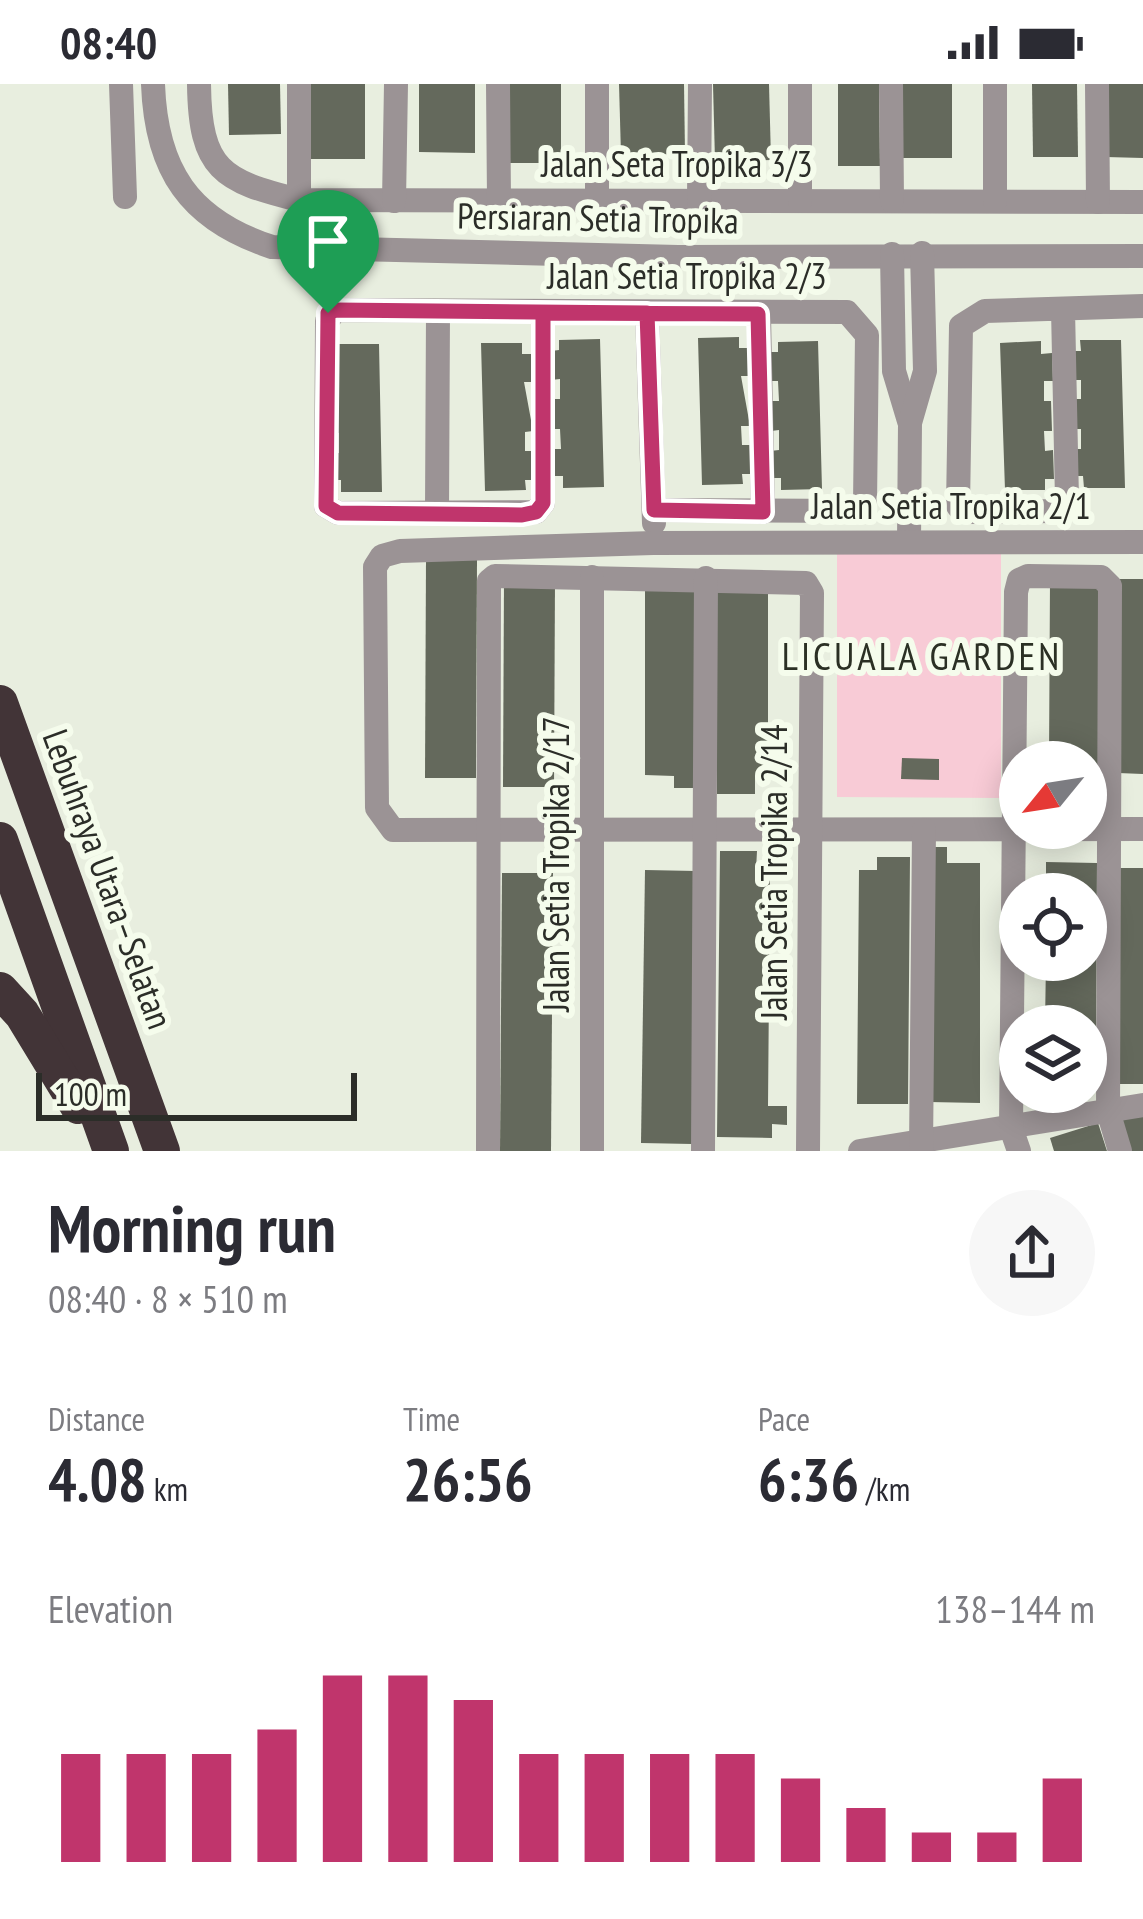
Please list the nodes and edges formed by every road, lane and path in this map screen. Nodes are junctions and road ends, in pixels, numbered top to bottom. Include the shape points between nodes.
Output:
1 (121, 84) edge
2 (153, 84) edge
3 (200, 84) edge
4 (299, 84) edge
5 (396, 84) edge
6 (497, 84) edge
7 (597, 84) edge
8 (700, 84) edge
9 (800, 84) edge
10 (891, 84) edge
11 (995, 84) edge
12 (1097, 84) edge
13 (125, 197) dead end
14 (299, 200) junction
15 (499, 200) junction
16 (597, 200) junction
17 (394, 201) junction
18 (699, 201) junction
19 (800, 201) junction
20 (892, 201) junction
21 (995, 201) junction
22 (1098, 202) junction
23 (1143, 202) edge
24 (892, 254) junction
25 (922, 254) junction
26 (1143, 256) edge
27 (1143, 306) edge
28 (1063, 309) junction
29 (438, 313) junction
30 (543, 313) junction
31 (647, 313) junction
32 (758, 314) junction
33 (910, 423) junction
34 (654, 510) junction
35 (437, 512) junction
36 (763, 512) junction
37 (909, 542) junction
38 (1143, 542) edge
39 (653, 544) junction
40 (592, 577) junction
41 (706, 578) junction
42 (0, 703) edge
43 (1016, 741) edge
44 (36, 801) junction
45 (1143, 829) edge
46 (592, 830) junction
47 (704, 830) junction
48 (810, 830) junction
49 (924, 830) junction
50 (999, 830) edge
51 (1110, 830) junction
52 (488, 831) junction
53 (0, 840) edge
54 (1014, 849) edge
55 (0, 990) edge
56 (1143, 1105) edge
57 (1108, 1111) junction
58 (1015, 1139) edge
59 (920, 1147) edge
60 (108, 1151) edge
61 (162, 1151) edge
62 (187, 1151) edge
63 (488, 1151) edge
64 (592, 1151) edge
65 (703, 1151) edge
66 (808, 1151) edge
67 (860, 1151) edge
68 (1120, 1151) edge

1 - 13 street
2 - 24 street, Persiaran Setia Tropika via 161,152 179,184 217,224 272,247
3 - 14 street, Jalan Seta Tropika 3/3 via 200,118 219,167 243,186
4 - 14 street
5 - 17 street
6 - 15 street
7 - 16 street
8 - 18 street
9 - 19 street
10 - 20 street
11 - 21 street
12 - 22 street
14 - 17 street, Jalan Seta Tropika 3/3
15 - 16 street, Jalan Seta Tropika 3/3
15 - 17 street, Jalan Seta Tropika 3/3
16 - 18 street, Jalan Seta Tropika 3/3
18 - 19 street, Jalan Seta Tropika 3/3
19 - 20 street, Jalan Seta Tropika 3/3
20 - 21 street, Jalan Seta Tropika 3/3
21 - 22 street, Jalan Seta Tropika 3/3
22 - 23 street, Jalan Seta Tropika 3/3
24 - 25 street, Persiaran Setia Tropika
24 - 33 street via 894,371
25 - 26 street, Persiaran Setia Tropika
25 - 33 street via 925,371
27 - 28 street
28 - 28 street via 985,311 961,326 963,512 1052,511 1067,500
29 - 30 street, Jalan Setia Tropika 2/3
29 - 35 street
29 - 35 street, Jalan Setia Tropika 2/3 via 328,313 326,506 338,513
30 - 31 street, Jalan Setia Tropika 2/3
30 - 35 street via 543,503 522,515
31 - 32 street, Jalan Setia Tropika 2/3
31 - 34 street
32 - 36 street
32 - 36 street, Jalan Setia Tropika 2/3 via 847,312 867,335 860,507
33 - 37 street
34 - 36 street
34 - 39 street
37 - 38 street, Jalan Setia Tropika 2/1
37 - 39 street, Jalan Setia Tropika 2/1
39 - 52 street, Jalan Setia Tropika 2/1 via 400,551 375,567 376,808 386,826 403,831
40 - 41 street
40 - 46 street, Jalan Setia Tropika 2/17
40 - 52 street via 490,578
41 - 47 street
41 - 48 street, Jalan Setia Tropika 2/14 via 801,579 812,593
42 - 44 highway, Lebuhraya Utara–Selatan
43 - 51 street via 1019,580 1108,581
44 - 61 highway, Lebuhraya Utara–Selatan
44 - 62 highway
45 - 51 street
46 - 47 street
46 - 52 street
46 - 64 street, Jalan Setia Tropika 2/17
47 - 48 street
47 - 65 street
48 - 49 street
48 - 66 street, Jalan Setia Tropika 2/14
49 - 50 street
49 - 59 street
51 - 57 street
52 - 63 street
53 - 60 highway
54 - 58 street
55 - 60 highway
56 - 57 street
57 - 58 street
57 - 68 street
58 - 59 street
59 - 67 street

